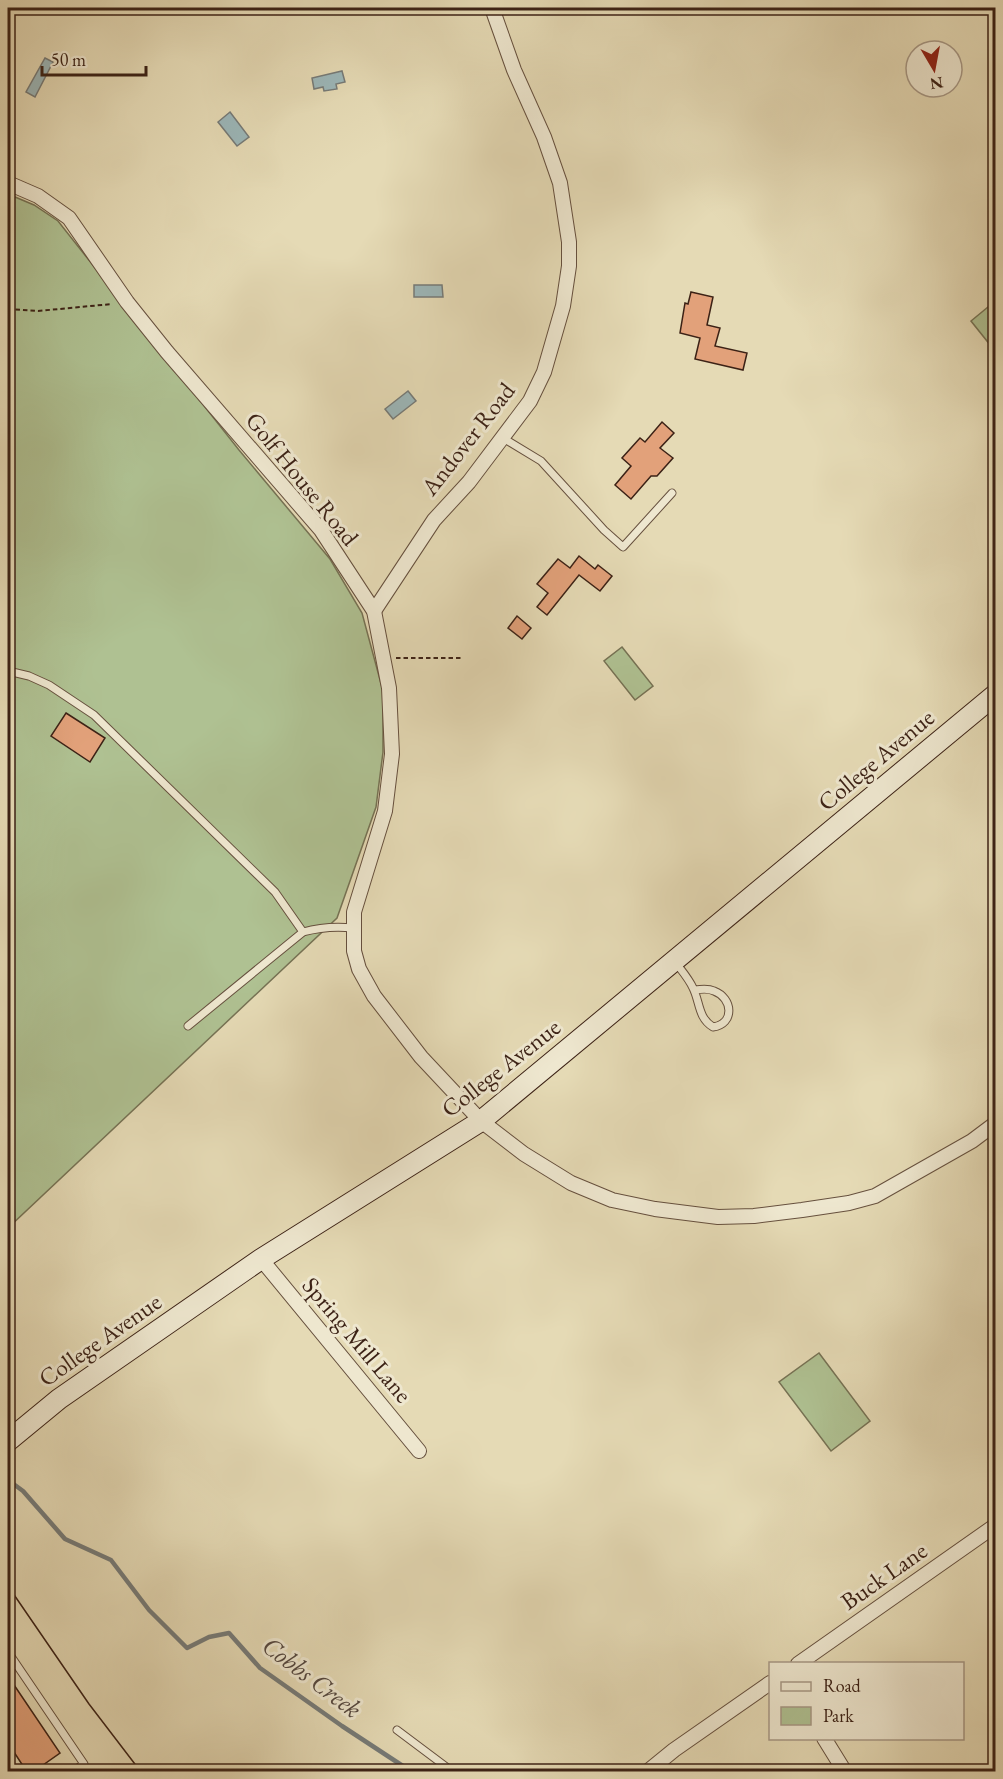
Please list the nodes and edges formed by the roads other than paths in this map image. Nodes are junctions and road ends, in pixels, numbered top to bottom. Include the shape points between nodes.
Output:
1 (492, 8) edge
2 (8, 183) edge
3 (503, 438) junction
4 (672, 493) dead end
5 (374, 611) junction
6 (8, 671) edge
7 (996, 694) edge
8 (353, 928) junction
9 (303, 932) junction
10 (674, 960) junction
11 (695, 990) junction
12 (188, 1026) dead end
13 (481, 1121) junction
14 (996, 1123) edge
15 (261, 1259) junction
16 (8, 1441) edge
17 (419, 1450) dead end
18 (996, 1525) edge
19 (9, 1657) edge
20 (801, 1662) edge
21 (769, 1684) edge
22 (397, 1730) dead end
23 (825, 1740) edge
24 (72, 1772) edge
25 (453, 1772) edge
26 (647, 1772) edge
27 (845, 1772) edge

1 - 3 street, Andover Road via 554,162 569,242 566,286 551,349 530,401
2 - 5 street, Golf House Road via 38,195 69,218 167,352 321,530
3 - 4 lane via 541,460 623,547
3 - 5 street, Andover Road via 434,520
5 - 8 street, Golf House Road via 392,721 391,780 354,912
6 - 9 lane via 49,685 94,715 275,892
7 - 10 main road, College Avenue
8 - 9 lane via 336,926
8 - 13 street, Golf House Road via 359,969 375,996 421,1057
9 - 12 lane
10 - 11 lane
10 - 13 main road, College Avenue
11 - 11 lane via 706,1023 721,1026 729,1012 723,996 713,990
13 - 14 street, Golf House Road via 552,1172 612,1200 718,1217 802,1210 875,1197
13 - 15 main road, College Avenue
15 - 16 main road, College Avenue via 59,1399
15 - 17 street, Spring Mill Lane
18 - 20 street, Buck Lane
19 - 24 lane via 84,1764
21 - 26 street
22 - 25 lane
23 - 27 street

